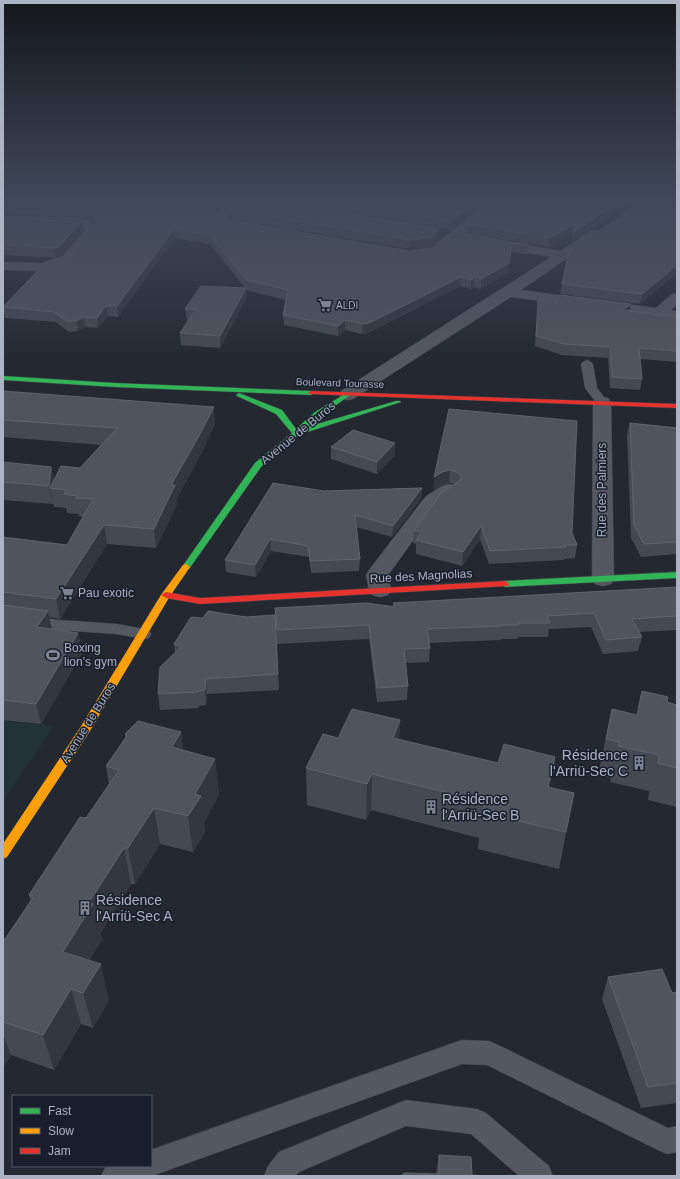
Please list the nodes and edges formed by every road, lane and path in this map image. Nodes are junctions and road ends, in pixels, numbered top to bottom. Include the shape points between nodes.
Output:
1 (72, 254) edge
2 (557, 254) edge
3 (563, 255) joint
4 (3, 266) edge
5 (508, 292) junction
6 (677, 297) edge
7 (659, 313) junction
8 (677, 315) edge
9 (588, 364) dead end
10 (3, 378) edge
11 (229, 390) junction
12 (347, 394) junction
13 (416, 397) junction
14 (602, 402) junction
15 (677, 406) edge
16 (296, 432) junction
17 (449, 490) edge
18 (677, 575) edge
19 (603, 579) junction
20 (380, 590) junction
21 (166, 595) junction
22 (3, 617) edge
23 (143, 634) junction
24 (3, 854) edge
25 (677, 1139) edge
26 (152, 1163) edge
27 (140, 1167) edge
28 (115, 1176) edge
29 (278, 1176) edge
30 (539, 1176) edge

1 - 4 street via 66,261 42,267
2 - 3 street
3 - 5 street, Avenue de Buros
5 - 7 street
5 - 12 street, Avenue de Buros
6 - 7 street
7 - 8 street
9 - 14 lane via 591,388
10 - 11 street, Boulevard Tourasse via 108,386
11 - 12 street, Boulevard Tourasse
11 - 16 street via 279,412
12 - 13 street, Boulevard Tourasse
12 - 16 street, Avenue de Buros
13 - 14 street, Boulevard Tourasse
13 - 16 street
14 - 15 street, Boulevard Tourasse
14 - 19 street, Rue des Palmiers
16 - 21 street, Avenue de Buros via 258,465
17 - 20 street via 432,501 377,575
18 - 19 street, Rue des Magnolias
19 - 20 street, Rue des Magnolias
20 - 21 street, Rue des Magnolias via 200,601
21 - 23 street, Avenue de Buros
22 - 23 lane
23 - 24 street, Avenue de Buros via 84,731
25 - 26 lane via 667,1141 489,1053 462,1052
27 - 28 lane
29 - 30 lane via 289,1162 406,1113 477,1122

